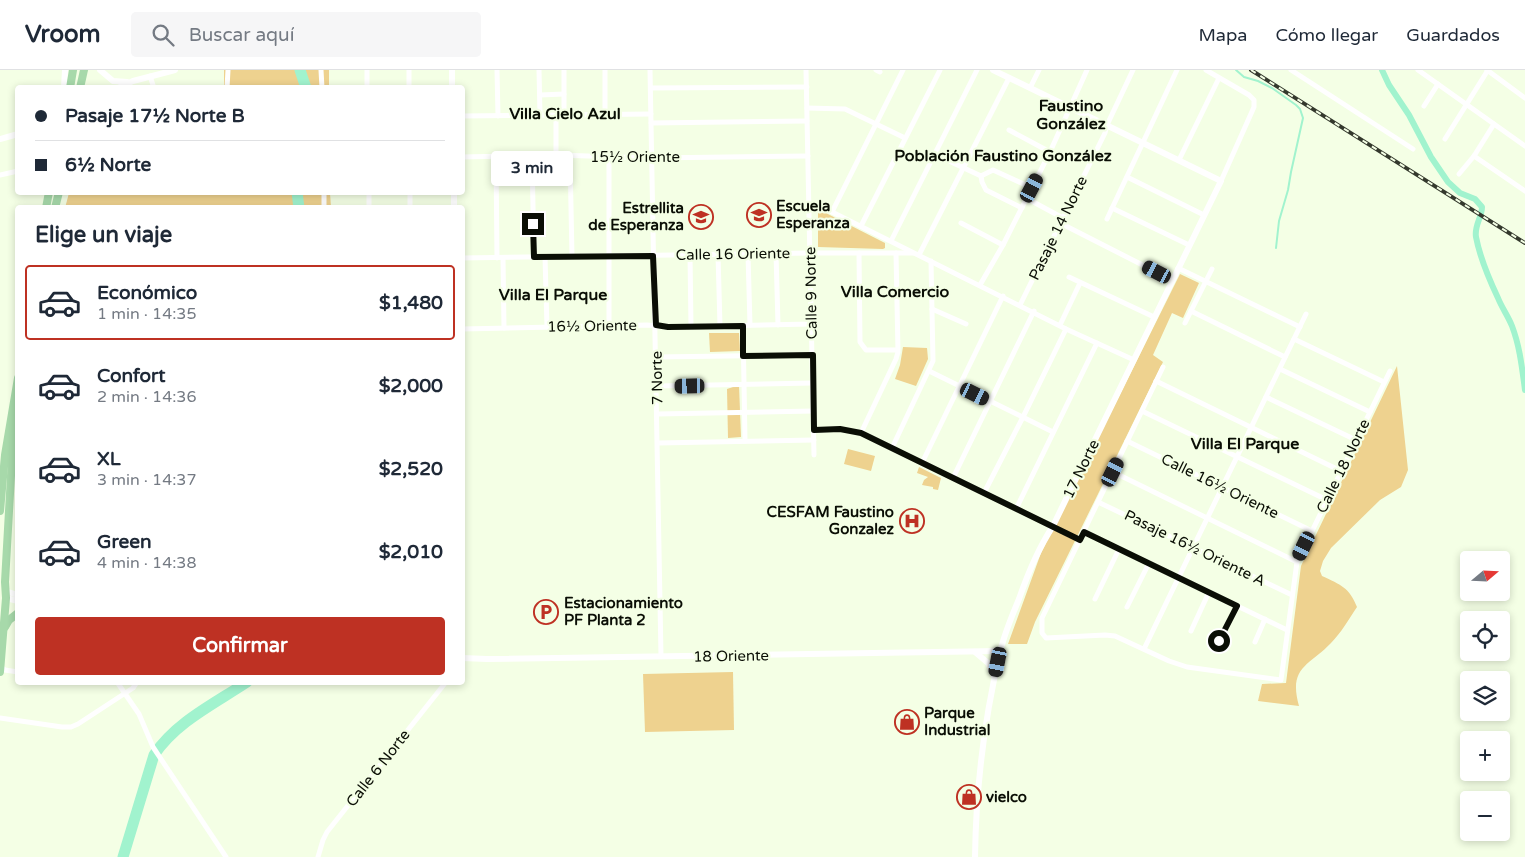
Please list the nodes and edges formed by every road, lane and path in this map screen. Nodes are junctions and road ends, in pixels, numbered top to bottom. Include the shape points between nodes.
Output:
1 (65, 70) edge
2 (74, 70) edge
3 (84, 70) edge
4 (100, 70) edge
5 (175, 70) edge
6 (228, 70) edge
7 (321, 70) edge
8 (367, 70) edge
9 (409, 70) edge
10 (452, 70) edge
11 (497, 70) edge
12 (539, 70) edge
13 (564, 70) edge
14 (605, 70) edge
15 (650, 70) edge
16 (806, 70) edge
17 (902, 70) edge
18 (940, 70) edge
19 (977, 70) edge
20 (993, 70) edge
21 (1039, 70) edge
22 (1086, 70) edge
23 (1132, 70) edge
24 (1177, 70) edge
25 (1206, 70) edge
26 (1290, 70) edge
27 (1418, 70) edge
28 (1487, 70) edge
29 (150, 76) junction
30 (1009, 78) junction
31 (1219, 78) junction
32 (133, 81) junction
33 (1438, 84) junction
34 (64, 85) edge
35 (71, 85) edge
36 (81, 85) edge
37 (124, 85) edge
38 (153, 85) edge
39 (227, 85) edge
40 (322, 85) edge
41 (368, 85) edge
42 (409, 85) edge
43 (452, 85) edge
44 (806, 87) junction
45 (651, 88) junction
46 (1030, 88) junction
47 (564, 94) junction
48 (540, 95) junction
49 (1525, 98) edge
50 (1466, 104) junction
51 (1424, 106) dead end
52 (807, 108) junction
53 (1070, 108) junction
54 (606, 114) junction
55 (651, 114) junction
56 (540, 115) junction
57 (556, 115) junction
58 (564, 115) junction
59 (465, 116) edge
60 (498, 116) junction
61 (807, 121) junction
62 (651, 122) junction
63 (876, 124) junction
64 (1494, 124) junction
65 (1107, 125) junction
66 (1009, 130) dead end
67 (15, 135) edge
68 (905, 138) junction
69 (0, 139) edge
70 (1445, 139) dead end
71 (1143, 143) junction
72 (1525, 146) edge
73 (1413, 149) dead end
74 (1050, 152) junction
75 (934, 154) junction
76 (496, 156) junction
77 (532, 156) junction
78 (556, 156) junction
79 (808, 156) junction
80 (1474, 156) junction
81 (465, 157) edge
82 (570, 157) junction
83 (609, 157) junction
84 (652, 158) junction
85 (1179, 160) junction
86 (964, 168) junction
87 (15, 172) edge
88 (1460, 174) dead end
89 (0, 175) edge
90 (981, 176) junction
91 (1127, 177) junction
92 (1221, 181) junction
93 (1032, 188) junction
94 (1525, 191) edge
95 (1026, 198) junction
96 (810, 204) junction
97 (1022, 208) junction
98 (1112, 208) junction
99 (832, 212) junction
100 (1204, 215) junction
101 (1107, 219) dead end
102 (1062, 221) junction
103 (961, 223) dead end
104 (861, 226) junction
105 (891, 241) junction
106 (1003, 245) junction
107 (1189, 245) junction
108 (859, 252) junction
109 (896, 252) junction
110 (913, 252) junction
111 (776, 253) junction
112 (811, 253) junction
113 (718, 254) junction
114 (748, 254) junction
115 (690, 255) junction
116 (919, 255) junction
117 (610, 256) junction
118 (653, 256) junction
119 (534, 257) junction
120 (546, 257) junction
121 (572, 257) junction
122 (465, 258) edge
123 (500, 258) junction
124 (931, 262) junction
125 (1178, 268) junction
126 (1212, 269) dead end
127 (1069, 277) dead end
128 (1172, 280) junction
129 (1206, 281) junction
130 (1080, 283) junction
131 (980, 285) junction
132 (1003, 296) junction
133 (1020, 305) junction
134 (932, 309) junction
135 (1034, 311) junction
136 (1191, 311) junction
137 (1306, 314) dead end
138 (1154, 317) junction
139 (1185, 323) dead end
140 (812, 324) junction
141 (966, 324) dead end
142 (609, 325) junction
143 (656, 325) junction
144 (750, 325) junction
145 (778, 325) junction
146 (1060, 325) junction
147 (720, 326) junction
148 (743, 326) junction
149 (547, 327) junction
150 (691, 327) junction
151 (1300, 327) junction
152 (504, 328) junction
153 (465, 329) edge
154 (1066, 329) junction
155 (1294, 339) junction
156 (1096, 342) junction
157 (898, 350) junction
158 (813, 355) junction
159 (743, 356) junction
160 (656, 357) junction
161 (1286, 357) junction
162 (1134, 360) junction
163 (1163, 367) dead end
164 (1280, 369) junction
165 (1390, 371) dead end
166 (928, 372) junction
167 (1156, 381) junction
168 (1384, 382) junction
169 (813, 383) junction
170 (744, 385) junction
171 (657, 386) junction
172 (960, 386) junction
173 (15, 396) edge
174 (1266, 397) junction
175 (990, 401) junction
176 (814, 411) junction
177 (1142, 411) junction
178 (1370, 412) junction
179 (744, 413) junction
180 (657, 414) junction
181 (1023, 417) junction
182 (1251, 428) junction
183 (814, 430) junction
184 (1053, 432) junction
185 (861, 433) junction
186 (15, 434) edge
187 (814, 440) junction
188 (1356, 440) junction
189 (745, 441) junction
190 (1127, 441) junction
191 (658, 443) junction
192 (892, 448) junction
193 (814, 455) dead end
194 (1237, 457) junction
195 (922, 463) junction
196 (1341, 471) junction
197 (1113, 472) junction
198 (953, 478) junction
199 (1222, 487) junction
200 (984, 493) junction
201 (1327, 500) junction
202 (1098, 502) junction
203 (1016, 509) junction
204 (0, 511) edge
205 (1208, 518) junction
206 (1053, 526) junction
207 (1312, 531) junction
208 (1084, 532) junction
209 (1080, 540) junction
210 (1193, 548) junction
211 (1119, 549) junction
212 (1297, 562) junction
213 (1149, 563) junction
214 (1179, 578) junction
215 (1209, 592) junction
216 (3, 594) edge
217 (1292, 595) junction
218 (1095, 599) dead end
219 (15, 600) edge
220 (1237, 606) junction
221 (1127, 607) dead end
222 (15, 616) edge
223 (1265, 619) junction
224 (4, 629) junction
225 (1287, 630) junction
226 (1191, 631) dead end
227 (1219, 641) dead end
228 (1255, 642) dead end
229 (1144, 649) junction
230 (973, 651) junction
231 (1000, 651) junction
232 (661, 656) junction
233 (465, 658) edge
234 (0, 667) edge
235 (0, 672) edge
236 (15, 672) edge
237 (995, 678) junction
238 (119, 685) edge
239 (135, 685) edge
240 (444, 685) edge
241 (125, 694) junction
242 (0, 718) edge
243 (226, 857) edge
244 (318, 857) edge
245 (975, 857) edge

1 - 34 street
2 - 35 main road
3 - 36 main road
4 - 32 street via 113,81
5 - 29 street
6 - 39 street
7 - 40 street
8 - 41 street
9 - 42 street
10 - 43 street
11 - 60 street
12 - 48 street
13 - 47 street
14 - 54 street
15 - 45 street, 7 Norte
16 - 44 street, Calle 9 Norte
17 - 63 street
18 - 68 street
19 - 75 street
20 - 30 street
21 - 46 street
22 - 53 street
23 - 65 street, Pasaje 14 Norte
24 - 71 street
25 - 31 street
26 - 73 street
27 - 33 street
28 - 49 street
28 - 50 street
29 - 32 street
29 - 38 street
30 - 46 street
30 - 86 street
31 - 85 street
31 - 92 street, 17 Norte via 1254,100 1254,107
32 - 37 street
33 - 50 street
33 - 51 street
44 - 45 street
44 - 52 street, Calle 9 Norte
45 - 55 street, 7 Norte
46 - 53 street
47 - 48 street
47 - 58 street
48 - 56 street
50 - 64 street
50 - 70 street
52 - 61 street, Calle 9 Norte
52 - 63 street via 845,109
53 - 65 street
53 - 74 street
54 - 55 street
54 - 58 street
55 - 62 street, 7 Norte
56 - 57 street
56 - 60 street
57 - 58 street
57 - 78 street
59 - 60 street
61 - 62 street
61 - 79 street, Calle 9 Norte
62 - 84 street, 7 Norte
63 - 68 street
63 - 99 street
64 - 72 street
64 - 80 street
65 - 71 street
65 - 102 street, Pasaje 14 Norte
66 - 74 street
67 - 69 street
68 - 104 street
71 - 85 street
71 - 91 street
74 - 93 street
75 - 86 street
75 - 105 street
76 - 77 street, 15½ Oriente
76 - 81 street, 15½ Oriente
76 - 123 street
77 - 78 street, 15½ Oriente
77 - 119 street
78 - 82 street, 15½ Oriente
79 - 84 street, 15½ Oriente
79 - 96 street, Calle 9 Norte
80 - 88 street
80 - 94 street
82 - 83 street, 15½ Oriente
82 - 121 street
83 - 84 street, 15½ Oriente
83 - 117 street
84 - 118 street, 7 Norte
85 - 92 street
86 - 90 street
86 - 116 street
87 - 89 street
90 - 93 street via 993,170
90 - 97 street via 986,190
91 - 98 street
91 - 100 street
92 - 100 street, 17 Norte
93 - 95 street
95 - 97 street
95 - 102 street
96 - 99 street, Calle 16 Oriente
96 - 112 street, Calle 9 Norte
97 - 106 street
98 - 101 street
98 - 107 street
99 - 104 street, Calle 16 Oriente
100 - 107 street, 17 Norte
102 - 128 street
102 - 133 street, Pasaje 14 Norte
103 - 106 street
104 - 105 street, Calle 16 Oriente
105 - 110 street, Calle 16 Oriente
106 - 131 street
107 - 125 street, 17 Norte
108 - 109 street, Calle 16 Oriente
108 - 112 street, Calle 16 Oriente
108 - 157 street via 860,342 866,350
109 - 110 street, Calle 16 Oriente
109 - 157 street
110 - 116 street, Calle 16 Oriente
111 - 112 street, Calle 16 Oriente
111 - 114 street, Calle 16 Oriente
111 - 145 street
112 - 140 street, Calle 9 Norte
113 - 114 street, Calle 16 Oriente
113 - 115 street, Calle 16 Oriente
113 - 147 street
114 - 144 street
115 - 118 street, Calle 16 Oriente
115 - 150 street
116 - 124 street, Calle 16 Oriente
117 - 118 street, Calle 16 Oriente
117 - 121 street, Calle 16 Oriente
117 - 142 street
118 - 143 street, 7 Norte
119 - 120 street, Calle 16 Oriente
119 - 123 street, Calle 16 Oriente
120 - 121 street, Calle 16 Oriente
120 - 149 street
122 - 123 street, Calle 16 Oriente
123 - 152 street
124 - 131 street, Calle 16 Oriente
124 - 134 street
125 - 128 street, 17 Norte
125 - 129 street
126 - 129 street
127 - 130 street
128 - 138 street, 17 Norte
129 - 136 street
129 - 151 street
130 - 138 street
130 - 146 street
131 - 132 street, Calle 16 Oriente
132 - 133 street, Calle 16 Oriente
132 - 172 street
133 - 135 street, Calle 16 Oriente
134 - 141 street
134 - 166 street via 933,358
135 - 146 street, Calle 16 Oriente
135 - 175 street
136 - 139 street
136 - 161 street
137 - 151 street
138 - 162 street, 17 Norte
140 - 145 street, 16½ Oriente
140 - 158 street, Calle 9 Norte
142 - 143 street, 16½ Oriente
142 - 149 street, 16½ Oriente
143 - 150 street, 16½ Oriente
143 - 160 street, 7 Norte
144 - 145 street, 16½ Oriente
144 - 148 street, 16½ Oriente
146 - 154 street, Calle 16 Oriente
147 - 148 street, 16½ Oriente
147 - 150 street, 16½ Oriente
148 - 159 street
149 - 152 street, 16½ Oriente
151 - 155 street
152 - 153 street, 16½ Oriente
154 - 156 street, Calle 16 Oriente
154 - 181 street
155 - 161 street
155 - 168 street
156 - 162 street, Calle 16 Oriente
156 - 184 street
157 - 185 street via 894,367
158 - 159 street
158 - 169 street, Calle 9 Norte
159 - 160 street
159 - 170 street
160 - 171 street, 7 Norte
161 - 164 street
162 - 206 street, 17 Norte
163 - 167 street
164 - 174 street
164 - 178 street
165 - 168 street, Calle 18 Norte
166 - 172 street
166 - 192 street
167 - 177 street
167 - 182 street
168 - 178 street, Calle 18 Norte
169 - 170 street
169 - 176 street, Calle 9 Norte
170 - 171 street
170 - 179 street
171 - 180 street, 7 Norte
172 - 175 street
172 - 195 street
173 - 204 main road
174 - 182 street
174 - 188 street
175 - 181 street
175 - 198 street
176 - 179 street
176 - 183 street, Calle 9 Norte
177 - 190 street
177 - 194 street
178 - 188 street, Calle 18 Norte
179 - 180 street
179 - 189 street
180 - 191 street, 7 Norte
181 - 184 street
181 - 200 street
182 - 194 street
182 - 196 street
183 - 185 street via 840,429
183 - 187 street, Calle 9 Norte
184 - 203 street
185 - 192 street
186 - 216 main road
187 - 189 street
187 - 193 street, Calle 9 Norte
188 - 196 street, Calle 18 Norte
189 - 191 street
190 - 197 street
190 - 199 street, Calle 16½ Oriente
191 - 232 street, 7 Norte
192 - 195 street
194 - 199 street
194 - 201 street
195 - 198 street
196 - 201 street, Calle 18 Norte
197 - 202 street
197 - 205 street
198 - 200 street
199 - 205 street
199 - 207 street, Calle 16½ Oriente
200 - 203 street
201 - 207 street, Calle 18 Norte
202 - 208 street
202 - 210 street, Pasaje 16½ Oriente A
203 - 206 street
205 - 210 street
205 - 212 street
206 - 209 street
206 - 231 street, 17 Norte via 1036,556
207 - 212 street, Calle 18 Norte
208 - 209 street
208 - 211 street
209 - 229 street via 1042,618 1042,633 1046,638 1115,636
210 - 214 street
210 - 217 street, Pasaje 16½ Oriente A
211 - 213 street
211 - 218 street
212 - 217 street, Calle 18 Norte
213 - 214 street
213 - 221 street
214 - 215 street
214 - 229 street
215 - 220 street
215 - 226 street
216 - 219 street
216 - 224 main road
217 - 225 street, Calle 18 Norte
220 - 223 street
220 - 227 street
222 - 224 main road
223 - 225 street
223 - 228 street
224 - 234 main road
225 - 229 street, Calle 18 Norte via 1281,680 1187,667
230 - 231 street, 18 Oriente
230 - 232 street, 18 Oriente
230 - 237 street via 988,663
231 - 237 street, 17 Norte
232 - 233 street, 18 Oriente
234 - 235 main road
234 - 236 street
237 - 245 street, 17 Norte via 981,754
238 - 241 street
239 - 241 street
240 - 244 street, Calle 6 Norte via 327,832
241 - 242 street via 71,727
241 - 243 street via 139,714 152,747

